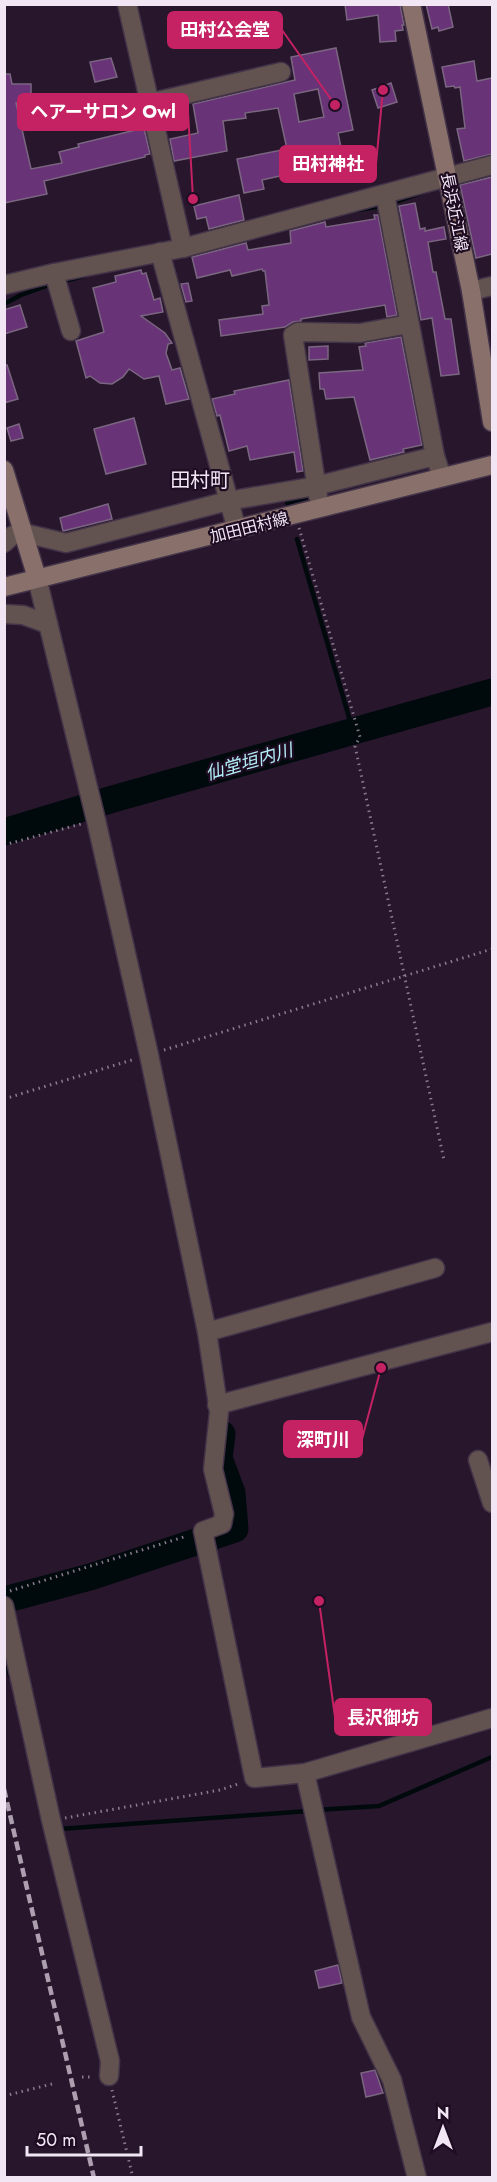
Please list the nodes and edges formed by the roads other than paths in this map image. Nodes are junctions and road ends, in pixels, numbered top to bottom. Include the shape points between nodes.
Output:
1 (128, 4) edge
2 (411, 4) edge
3 (281, 72) dead end
4 (149, 103) junction
5 (492, 165) edge
6 (448, 176) junction
7 (386, 201) junction
8 (183, 248) junction
9 (162, 258) junction
10 (56, 280) junction
11 (4, 285) edge
12 (492, 286) edge
13 (471, 291) junction
14 (409, 324) junction
15 (70, 331) dead end
16 (492, 422) edge
17 (439, 465) junction
18 (492, 465) edge
19 (4, 470) edge
20 (318, 497) junction
21 (228, 501) junction
22 (237, 530) junction
23 (24, 533) junction
24 (4, 543) edge
25 (37, 578) junction
26 (4, 587) edge
27 (4, 614) edge
28 (48, 624) junction
29 (435, 1268) dead end
30 (207, 1332) junction
31 (492, 1332) edge
32 (218, 1406) junction
33 (478, 1460) dead end
34 (492, 1503) edge
35 (4, 1606) edge
36 (492, 1718) edge
37 (305, 1773) junction
38 (108, 2076) road end
39 (417, 2178) edge

1 - 4 street
2 - 6 main road, 長浜近江線
3 - 4 street
4 - 8 street
5 - 6 street
6 - 7 street
6 - 13 main road, 長浜近江線
7 - 8 street
7 - 14 street
8 - 9 street
9 - 10 street
9 - 21 street
10 - 11 street
10 - 15 street
12 - 13 street
13 - 16 main road, 長浜近江線
14 - 17 street
14 - 20 street via 360,333 293,335
17 - 18 main road, 加田田村線
17 - 20 main road, 加田田村線
19 - 23 main road
20 - 21 street
20 - 22 main road, 加田田村線 via 295,516
21 - 22 street
21 - 23 street via 66,543
22 - 25 main road, 加田田村線
23 - 24 street
23 - 25 main road
25 - 26 main road, 加田田村線
25 - 28 street
27 - 28 street via 23,615
28 - 30 street via 149,1055
29 - 30 street
30 - 32 street
31 - 32 street
32 - 37 street via 213,1469 224,1514 222,1524 203,1531 254,1778
33 - 34 street
35 - 38 street via 110,2061
36 - 37 street
37 - 39 street via 361,2017 392,2080

